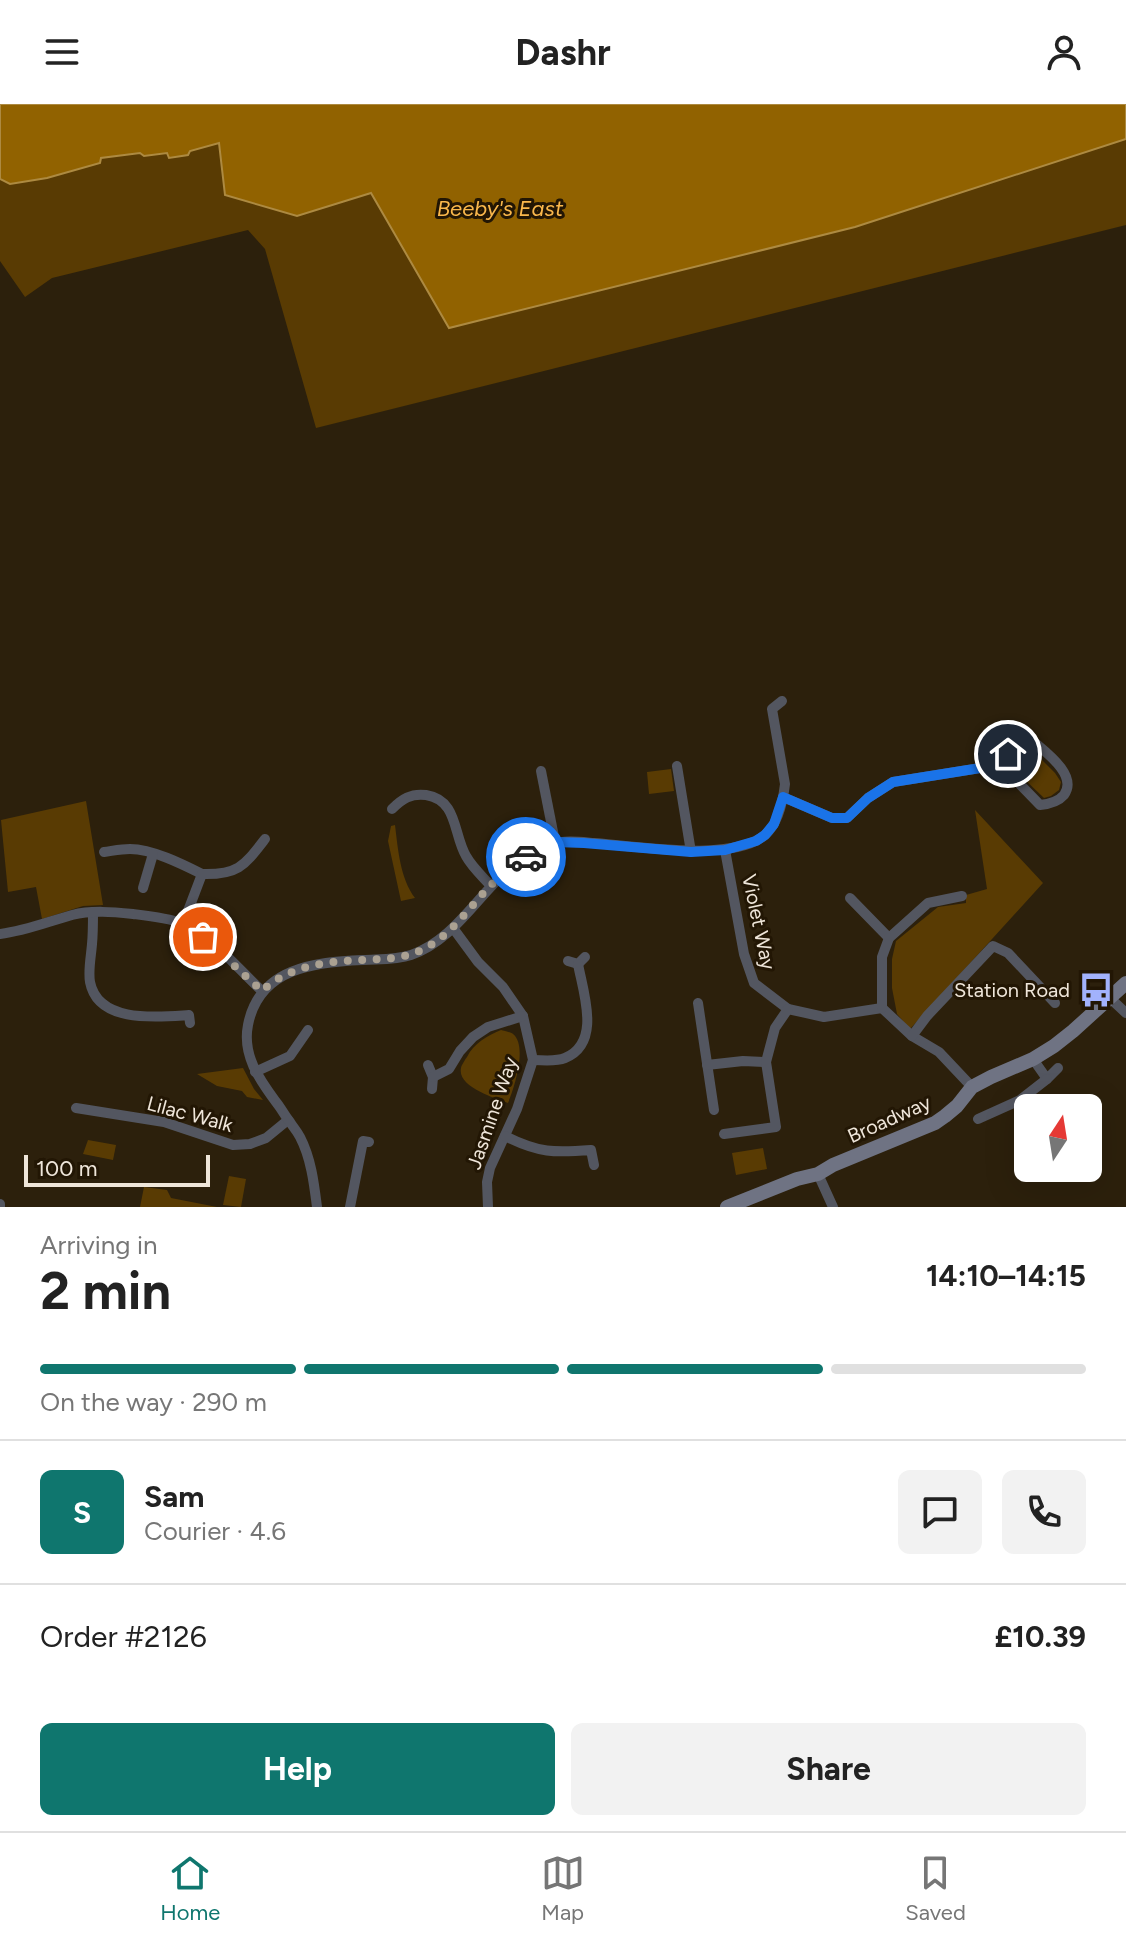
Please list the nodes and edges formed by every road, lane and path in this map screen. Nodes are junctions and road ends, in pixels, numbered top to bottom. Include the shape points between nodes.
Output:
1 (782, 701) dead end
2 (1005, 764) junction
3 (677, 766) dead end
4 (541, 771) dead end
5 (783, 797) junction
6 (392, 809) dead end
7 (265, 839) dead end
8 (555, 842) junction
9 (725, 850) junction
10 (104, 852) dead end
11 (691, 852) junction
12 (153, 854) junction
13 (202, 874) junction
14 (491, 886) junction
15 (143, 888) dead end
16 (962, 896) dead end
17 (850, 898) dead end
18 (93, 912) junction
19 (183, 924) junction
20 (453, 928) junction
21 (0, 934) edge
22 (889, 938) junction
23 (577, 961) dead end
24 (1126, 983) edge
25 (262, 991) junction
26 (1110, 998) junction
27 (698, 1003) dead end
28 (1055, 1003) dead end
29 (882, 1008) junction
30 (788, 1009) junction
31 (1126, 1013) edge
32 (189, 1014) dead end
33 (523, 1016) junction
34 (912, 1036) junction
35 (307, 1037) dead end
36 (1033, 1059) junction
37 (533, 1060) junction
38 (766, 1062) junction
39 (428, 1065) dead end
40 (707, 1065) junction
41 (1058, 1068) dead end
42 (255, 1072) junction
43 (433, 1077) junction
44 (1047, 1079) junction
45 (972, 1087) junction
46 (432, 1089) dead end
47 (76, 1108) dead end
48 (714, 1110) dead end
49 (978, 1119) dead end
50 (288, 1120) junction
51 (724, 1134) dead end
52 (505, 1136) junction
53 (369, 1142) dead end
54 (594, 1165) dead end
55 (818, 1174) junction
56 (317, 1207) edge
57 (350, 1207) edge
58 (488, 1207) edge
59 (727, 1207) edge
60 (833, 1207) edge

1 - 5 street via 772,709
2 - 2 street via 1020,744 1034,742 1061,769 1068,788 1061,798 1040,805
2 - 5 street via 893,782 847,818 832,818
3 - 11 street
4 - 8 street
5 - 9 street, Violet Way via 765,835
6 - 14 street via 419,794 443,802 464,853
7 - 13 street via 234,871
8 - 11 street, Violet Way
8 - 14 street via 513,865
9 - 11 street, Violet Way
9 - 30 street, Violet Way via 754,983
10 - 12 street via 131,849
12 - 13 street
12 - 15 street
13 - 19 street
14 - 20 street
16 - 22 street via 928,903
17 - 22 street
18 - 19 street
18 - 21 street
18 - 32 street via 89,974 101,1002 142,1016
19 - 25 street
20 - 25 street via 410,955 321,963 272,981
20 - 33 street, Jasmine Way
22 - 29 street via 882,957
23 - 37 street via 587,1034 565,1058
24 - 26 main road, Broadway
25 - 42 street via 247,1029
26 - 31 street
26 - 36 main road, Broadway
27 - 40 street
28 - 34 street via 1008,953 993,946
29 - 30 street, Violet Way via 824,1017
29 - 34 street
30 - 38 street via 775,1028
33 - 37 street, Jasmine Way
33 - 43 street via 473,1037 449,1069
34 - 45 street via 939,1052
35 - 42 street via 290,1056
36 - 44 street
36 - 45 main road, Broadway
37 - 52 street, Jasmine Way
38 - 40 street
38 - 51 street via 776,1127
39 - 43 street
40 - 48 street
41 - 44 street
42 - 50 street
43 - 46 street
44 - 49 street via 1020,1100
45 - 55 main road, Broadway via 935,1123
47 - 50 street, Lilac Walk via 164,1122 233,1145 266,1138
50 - 56 street via 309,1160
52 - 54 street via 549,1152 591,1150
52 - 58 street, Jasmine Way via 490,1168
53 - 57 street via 363,1141
55 - 59 main road, Broadway
55 - 60 street

